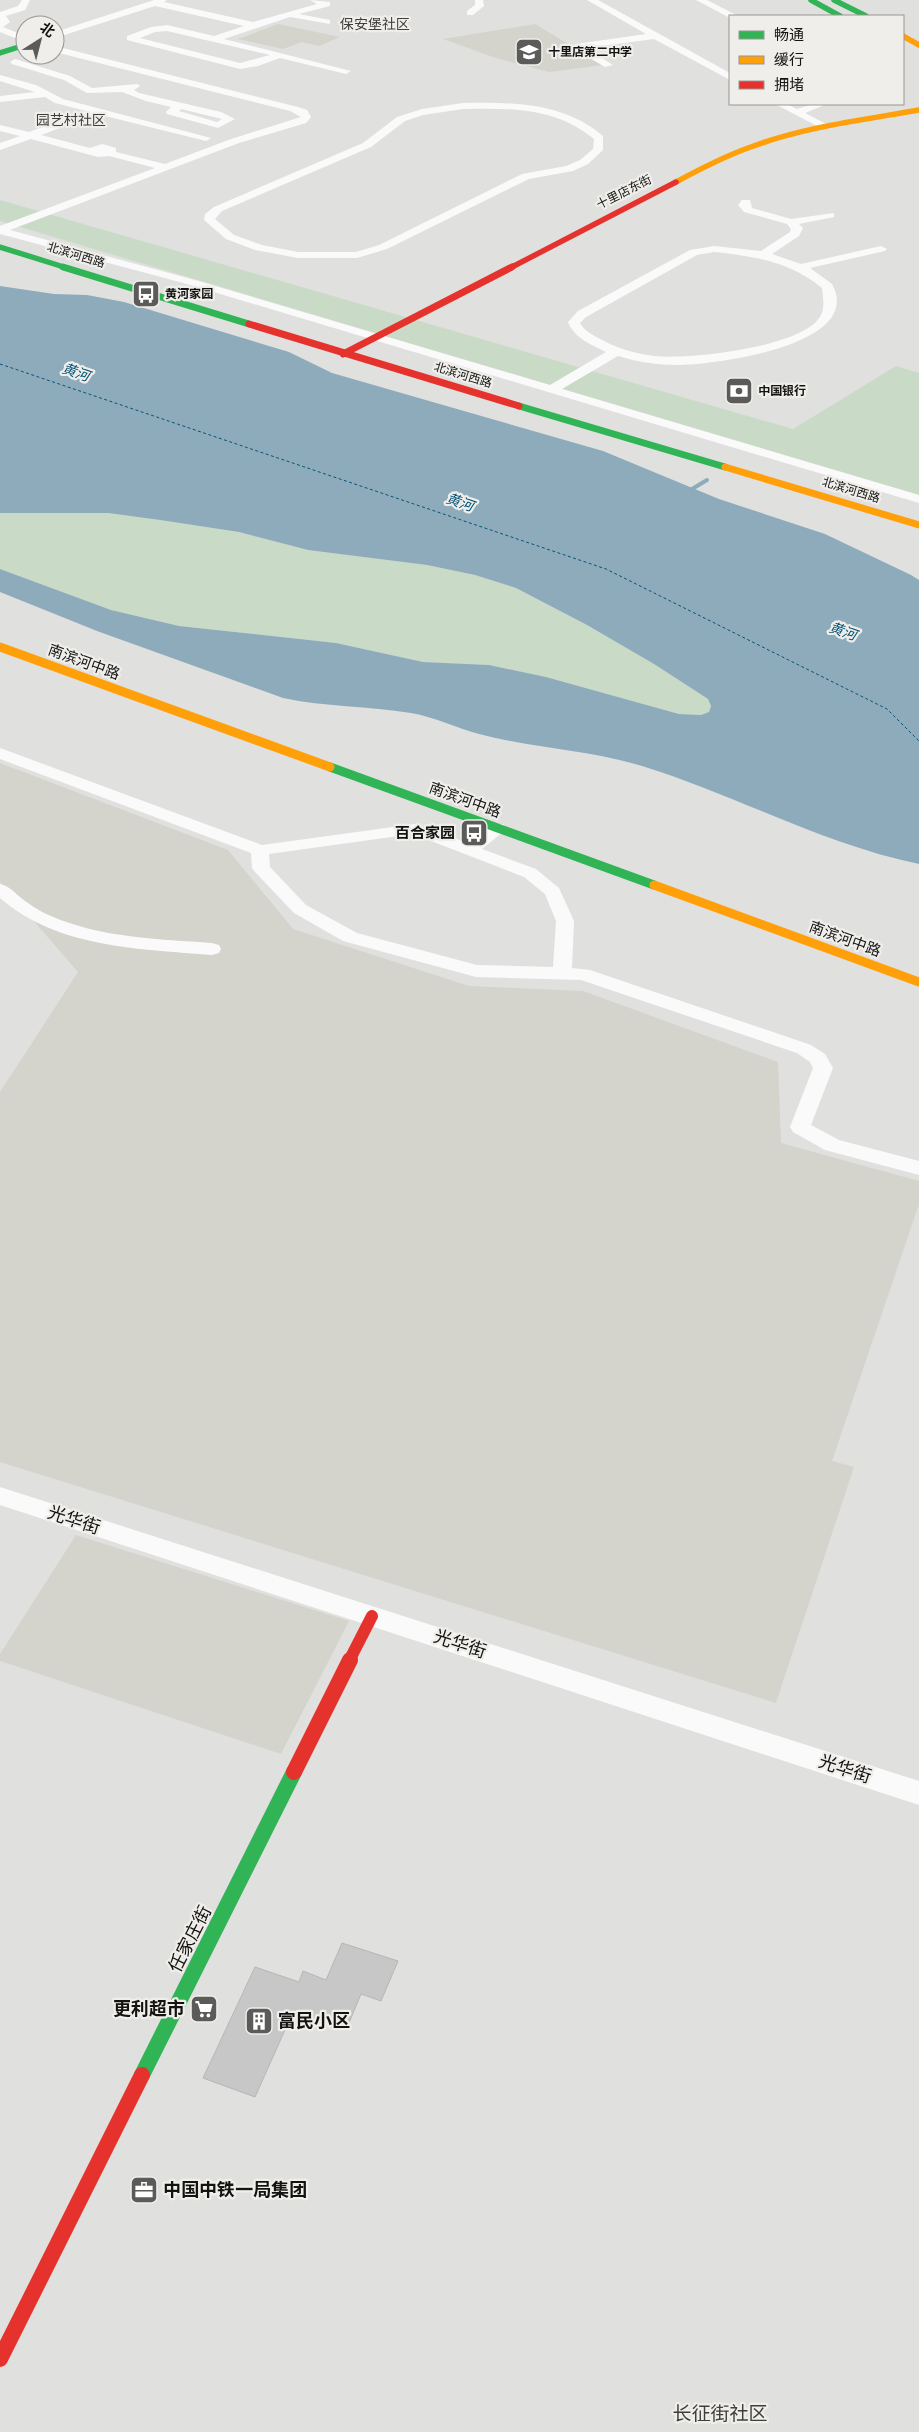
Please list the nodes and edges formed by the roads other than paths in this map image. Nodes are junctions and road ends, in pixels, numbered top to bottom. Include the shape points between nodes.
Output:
1 (26, 0) edge
2 (314, 0) edge
3 (479, 0) edge
4 (591, 0) edge
5 (700, 0) edge
6 (811, 0) edge
7 (834, 0) edge
8 (159, 1) edge
9 (470, 14) dead end
10 (286, 15) junction
11 (731, 15) edge
12 (838, 15) edge
13 (864, 15) edge
14 (328, 22) dead end
15 (0, 25) edge
16 (253, 25) junction
17 (0, 29) edge
18 (65, 32) edge
19 (15, 35) edge
20 (655, 36) junction
21 (904, 36) edge
22 (215, 39) junction
23 (919, 44) edge
24 (15, 48) edge
25 (904, 50) edge
26 (65, 51) edge
27 (0, 53) edge
28 (280, 55) junction
29 (919, 57) edge
30 (14, 64) dead end
31 (608, 65) dead end
32 (729, 66) edge
33 (715, 68) junction
34 (346, 71) dead end
35 (163, 76) junction
36 (729, 76) edge
37 (0, 78) edge
38 (92, 82) dead end
39 (128, 88) junction
40 (47, 94) junction
41 (0, 99) edge
42 (782, 105) edge
43 (819, 105) edge
44 (179, 106) dead end
45 (919, 110) edge
46 (95, 111) junction
47 (797, 112) junction
48 (35, 122) dead end
49 (824, 126) junction
50 (52, 127) junction
51 (0, 128) edge
52 (30, 136) junction
53 (206, 138) dead end
54 (0, 147) edge
55 (165, 167) junction
56 (746, 202) dead end
57 (225, 206) joint
58 (830, 215) dead end
59 (791, 222) junction
60 (0, 231) edge
61 (0, 237) edge
62 (0, 247) edge
63 (881, 249) dead end
64 (765, 254) junction
65 (801, 267) junction
66 (373, 338) junction
67 (359, 344) junction
68 (617, 351) junction
69 (343, 354) junction
70 (552, 390) junction
71 (919, 499) edge
72 (919, 511) edge
73 (919, 525) edge
74 (1, 645) edge
75 (83, 664) dead end
76 (0, 753) edge
77 (497, 828) junction
78 (471, 849) junction
79 (260, 850) junction
80 (0, 889) edge
81 (212, 949) dead end
82 (562, 974) junction
83 (919, 982) edge
84 (919, 1168) edge
85 (0, 1496) edge
86 (372, 1616) junction
87 (919, 1792) edge
88 (0, 2359) edge

1 - 15 street via 22,8 1,15 5,22
2 - 10 street via 327,4
3 - 9 street via 480,6
4 - 20 street
5 - 11 street
6 - 12 main road
7 - 13 main road
8 - 16 street
8 - 18 street
10 - 14 street
10 - 16 street
16 - 22 street
17 - 19 street
20 - 31 street via 576,47
20 - 33 street
21 - 23 main road
22 - 28 street
22 - 28 street via 167,28 130,38 240,66
24 - 27 main road
25 - 29 main road
26 - 35 street
28 - 34 street
30 - 39 street via 67,78 90,91
32 - 33 street
33 - 36 street
35 - 39 street
35 - 55 street via 294,109 306,117
37 - 40 street
38 - 39 street
39 - 44 street via 136,96
40 - 41 street
40 - 46 street
42 - 47 street
43 - 47 street
45 - 49 main road, 十里店东街
46 - 50 street
46 - 53 street
47 - 49 street
48 - 50 street
49 - 66 main road, 十里店东街 via 767,141 704,166
50 - 52 street
51 - 52 street
52 - 54 street
52 - 55 street via 91,151 106,147 112,150 109,152
55 - 60 street
56 - 59 street via 748,210
57 - 57 street via 212,212 210,220 237,240 259,248 298,255 357,255 383,247 526,176 549,174 584,162 598,150 599,138 588,126 566,116 535,109 491,106 430,111 402,119 367,145
58 - 59 street
59 - 64 street via 798,228 795,234
60 - 66 street via 191,282
61 - 67 main road, 北滨河西路
62 - 69 main road, 北滨河西路
63 - 65 street
64 - 65 street
64 - 68 street via 714,248 694,252 576,318 575,327 580,332
65 - 68 street via 828,287 830,305 825,319 810,332 731,357 696,361 660,360
66 - 67 main road, 十里店东街
66 - 70 street
67 - 69 main road, 十里店东街
67 - 72 main road, 北滨河西路
68 - 70 street
69 - 73 main road, 北滨河西路
70 - 71 street
74 - 75 main road, 南滨河中路
74 - 77 main road, 南滨河中路
76 - 79 street
77 - 78 street
77 - 83 main road, 南滨河中路
78 - 79 street via 415,829
78 - 82 street via 530,873 553,892 565,921
79 - 82 street via 261,868 300,909 350,937 476,971
80 - 81 street via 12,902 61,927 119,940
82 - 84 street via 583,974 804,1049 818,1058 823,1068 800,1127 832,1145
85 - 86 street, 光华街
86 - 87 street, 光华街
86 - 88 main road, 任家庄街

